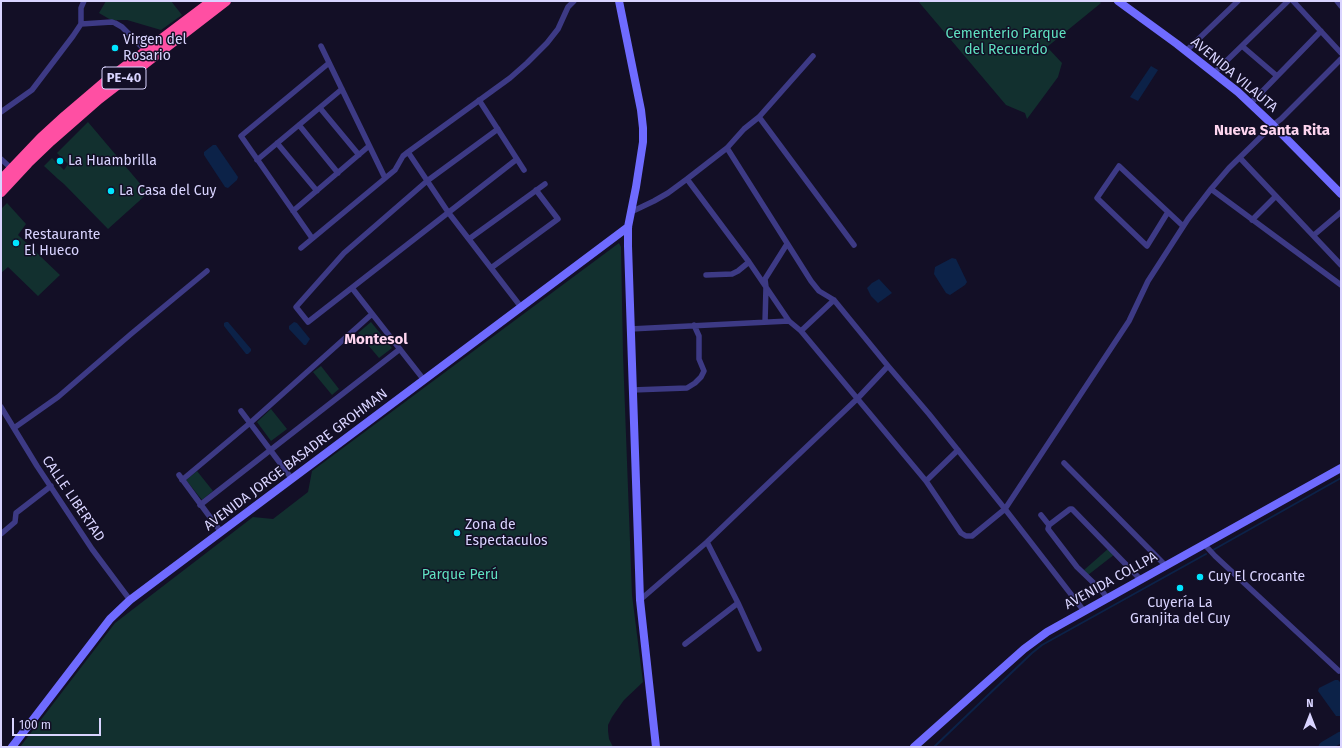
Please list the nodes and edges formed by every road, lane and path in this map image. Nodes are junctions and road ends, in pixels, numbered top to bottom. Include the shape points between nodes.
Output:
1 (84, 1) edge
2 (226, 1) edge
3 (574, 1) edge
4 (619, 1) edge
5 (1118, 1) edge
6 (1238, 1) edge
7 (1288, 1) edge
8 (1293, 1) edge
9 (1336, 1) edge
10 (210, 6) edge
11 (1341, 6) edge
12 (81, 24) junction
13 (1321, 32) junction
14 (163, 43) junction
15 (321, 46) dead end
16 (1242, 46) junction
17 (146, 51) junction
18 (1186, 51) junction
19 (1341, 53) edge
20 (813, 56) dead end
21 (1341, 59) edge
22 (329, 63) junction
23 (1214, 73) junction
24 (1277, 76) junction
25 (342, 89) junction
26 (479, 100) junction
27 (1250, 104) junction
28 (320, 108) junction
29 (1, 112) edge
30 (759, 117) junction
31 (299, 125) junction
32 (1273, 125) junction
33 (498, 129) junction
34 (277, 143) junction
35 (369, 146) junction
36 (727, 148) junction
37 (408, 152) junction
38 (359, 155) junction
39 (1240, 158) junction
40 (1, 159) edge
41 (517, 159) junction
42 (257, 160) junction
43 (524, 170) dead end
44 (15, 172) junction
45 (338, 173) junction
46 (385, 178) junction
47 (688, 179) junction
48 (1, 180) edge
49 (427, 181) junction
50 (545, 184) dead end
51 (1211, 189) junction
52 (536, 190) junction
53 (317, 191) junction
54 (1, 192) edge
55 (1341, 194) edge
56 (1276, 196) junction
57 (293, 212) junction
58 (448, 212) junction
59 (630, 212) junction
60 (1168, 212) junction
61 (1341, 212) edge
62 (1252, 220) junction
63 (1183, 226) junction
64 (628, 227) junction
65 (1314, 235) junction
66 (312, 238) junction
67 (469, 239) junction
68 (787, 244) junction
69 (854, 245) dead end
70 (301, 248) dead end
71 (749, 262) junction
72 (1341, 265) edge
73 (491, 268) junction
74 (207, 271) dead end
75 (706, 275) dead end
76 (1341, 284) edge
77 (766, 287) junction
78 (352, 288) junction
79 (834, 300) junction
80 (521, 307) junction
81 (372, 314) junction
82 (789, 321) junction
83 (765, 322) junction
84 (694, 325) junction
85 (630, 329) junction
86 (801, 331) junction
87 (400, 349) junction
88 (888, 366) junction
89 (424, 380) junction
90 (632, 390) junction
91 (858, 398) junction
92 (1, 407) edge
93 (241, 411) dead end
94 (250, 423) junction
95 (14, 428) junction
96 (958, 450) junction
97 (271, 451) junction
98 (1064, 463) dead end
99 (1341, 468) edge
100 (292, 479) junction
101 (926, 481) junction
102 (51, 486) junction
103 (200, 504) junction
104 (1005, 509) junction
105 (1041, 515) dead end
106 (1049, 525) junction
107 (221, 532) junction
108 (1, 534) edge
109 (706, 542) junction
110 (1204, 544) junction
111 (1166, 566) junction
112 (1141, 580) junction
113 (1108, 599) junction
114 (130, 600) junction
115 (640, 600) junction
116 (738, 602) junction
117 (1084, 611) junction
118 (685, 644) dead end
119 (759, 649) dead end
120 (1339, 671) dead end
121 (12, 747) edge
122 (656, 747) edge
123 (914, 747) edge

1 - 12 street via 81,8
2 - 10 highway, PE-40
3 - 26 street via 547,43 510,78
4 - 59 main road via 643,128 642,150
5 - 18 main road, AVENIDA VILAUTA
6 - 18 street
7 - 16 street
8 - 13 street
9 - 11 street
10 - 14 highway, PE-40
12 - 17 street via 115,23
12 - 29 street via 32,90
13 - 19 street
13 - 24 street
14 - 17 highway, PE-40
14 - 44 highway, PE-40
15 - 22 street
16 - 23 street
16 - 24 street
17 - 44 highway, PE-40 via 106,81 41,138
18 - 23 main road, AVENIDA VILAUTA
20 - 30 street
21 - 32 street
22 - 25 street
22 - 42 street via 241,136
23 - 27 main road, AVENIDA VILAUTA
24 - 27 street
25 - 28 street
25 - 35 street
26 - 33 street
26 - 37 street
27 - 32 main road, AVENIDA VILAUTA
28 - 31 street
28 - 38 street
30 - 36 street
30 - 69 street
31 - 34 street
31 - 45 street
32 - 39 street
32 - 55 main road, AVENIDA VILAUTA
33 - 41 street
33 - 49 street
34 - 42 street
34 - 53 street
35 - 38 street
35 - 46 street
36 - 47 street
36 - 68 street
37 - 46 street via 395,170
37 - 49 street
38 - 45 street
39 - 51 street
39 - 56 street
40 - 44 street
41 - 43 street
41 - 58 street
42 - 57 street
44 - 48 highway, PE-40
44 - 54 highway, PE-40
45 - 53 street
46 - 66 street
47 - 59 street via 654,201
47 - 71 street
49 - 58 street
49 - 78 street via 344,254 296,307 308,322
50 - 52 street
51 - 62 street
51 - 63 street
52 - 67 street
52 - 73 street via 558,219
53 - 57 street
56 - 62 street
56 - 65 street
57 - 66 street
58 - 67 street
58 - 78 street
59 - 64 main road
60 - 60 street via 1147,246 1096,198 1119,166
60 - 63 street
61 - 65 street
62 - 76 street
63 - 104 street via 1148,281 1129,321
64 - 80 main road, AVENIDA JORGE BASADRE GROHMAN
64 - 85 main road
65 - 72 street
66 - 70 street
67 - 73 street
68 - 77 street via 765,279
68 - 79 street via 819,291
71 - 75 street via 732,274
71 - 77 street
73 - 80 street
74 - 95 street via 58,397
77 - 82 street
77 - 83 street
78 - 81 street
79 - 86 street
79 - 88 street
80 - 89 main road, AVENIDA JORGE BASADRE GROHMAN
81 - 87 street
81 - 94 street
82 - 83 street
82 - 86 street
83 - 84 street
84 - 85 street
84 - 90 street via 699,336 698,353 704,371 701,377 687,388
85 - 90 main road
86 - 91 street
87 - 89 street
87 - 97 street
88 - 91 street
88 - 96 street
89 - 100 main road, AVENIDA JORGE BASADRE GROHMAN
90 - 115 main road
91 - 101 street
91 - 109 street
92 - 95 street, CALLE LIBERTAD
93 - 94 street
94 - 97 street
94 - 103 street via 180,477
95 - 102 street, CALLE LIBERTAD
96 - 101 street
96 - 104 street
97 - 100 street
97 - 103 street
98 - 111 street
99 - 110 main road, AVENIDA COLLPA
100 - 107 main road, AVENIDA JORGE BASADRE GROHMAN
101 - 104 street via 966,536 972,536
102 - 108 street via 16,513 15,522
102 - 114 street, CALLE LIBERTAD via 92,549
103 - 107 street
104 - 117 street
105 - 106 street
106 - 112 street via 1067,510 1072,509
106 - 113 street via 1048,529 1077,567
107 - 114 main road, AVENIDA JORGE BASADRE GROHMAN
109 - 115 street
109 - 116 street
110 - 111 main road, AVENIDA COLLPA
110 - 120 street
111 - 112 main road, AVENIDA COLLPA
112 - 113 main road, AVENIDA COLLPA
113 - 117 main road, AVENIDA COLLPA
114 - 121 main road, AVENIDA JORGE BASADRE GROHMAN via 110,620
115 - 122 main road
116 - 118 street
116 - 119 street
117 - 123 main road, AVENIDA COLLPA via 1035,640

